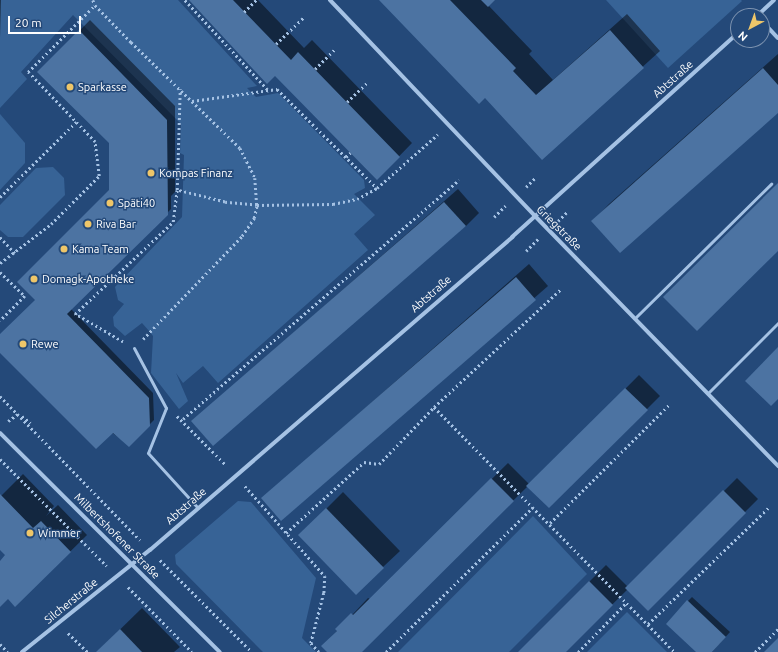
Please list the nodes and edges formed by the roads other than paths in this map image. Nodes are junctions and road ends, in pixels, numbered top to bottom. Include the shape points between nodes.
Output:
1 (330, 0) edge
2 (774, 0) edge
3 (766, 8) edge
4 (770, 30) edge
5 (778, 38) edge
6 (730, 40) edge
7 (771, 184) dead end
8 (534, 216) junction
9 (636, 317) junction
10 (778, 323) edge
11 (134, 348) road end
12 (708, 393) junction
13 (0, 433) edge
14 (778, 466) edge
15 (198, 508) junction
16 (133, 564) junction
17 (22, 652) edge
18 (220, 652) edge

1 - 8 street, Griegstraße
2 - 3 street
4 - 5 street
6 - 8 street, Abtstraße
7 - 9 lane
8 - 9 street, Griegstraße
8 - 15 street, Abtstraße
9 - 12 street, Griegstraße
10 - 12 lane
11 - 15 lane via 166,408 148,453
12 - 14 street, Griegstraße
13 - 16 street, Milbertshofener Straße
15 - 16 street, Abtstraße
16 - 17 street, Silcherstraße
16 - 18 street, Milbertshofener Straße

